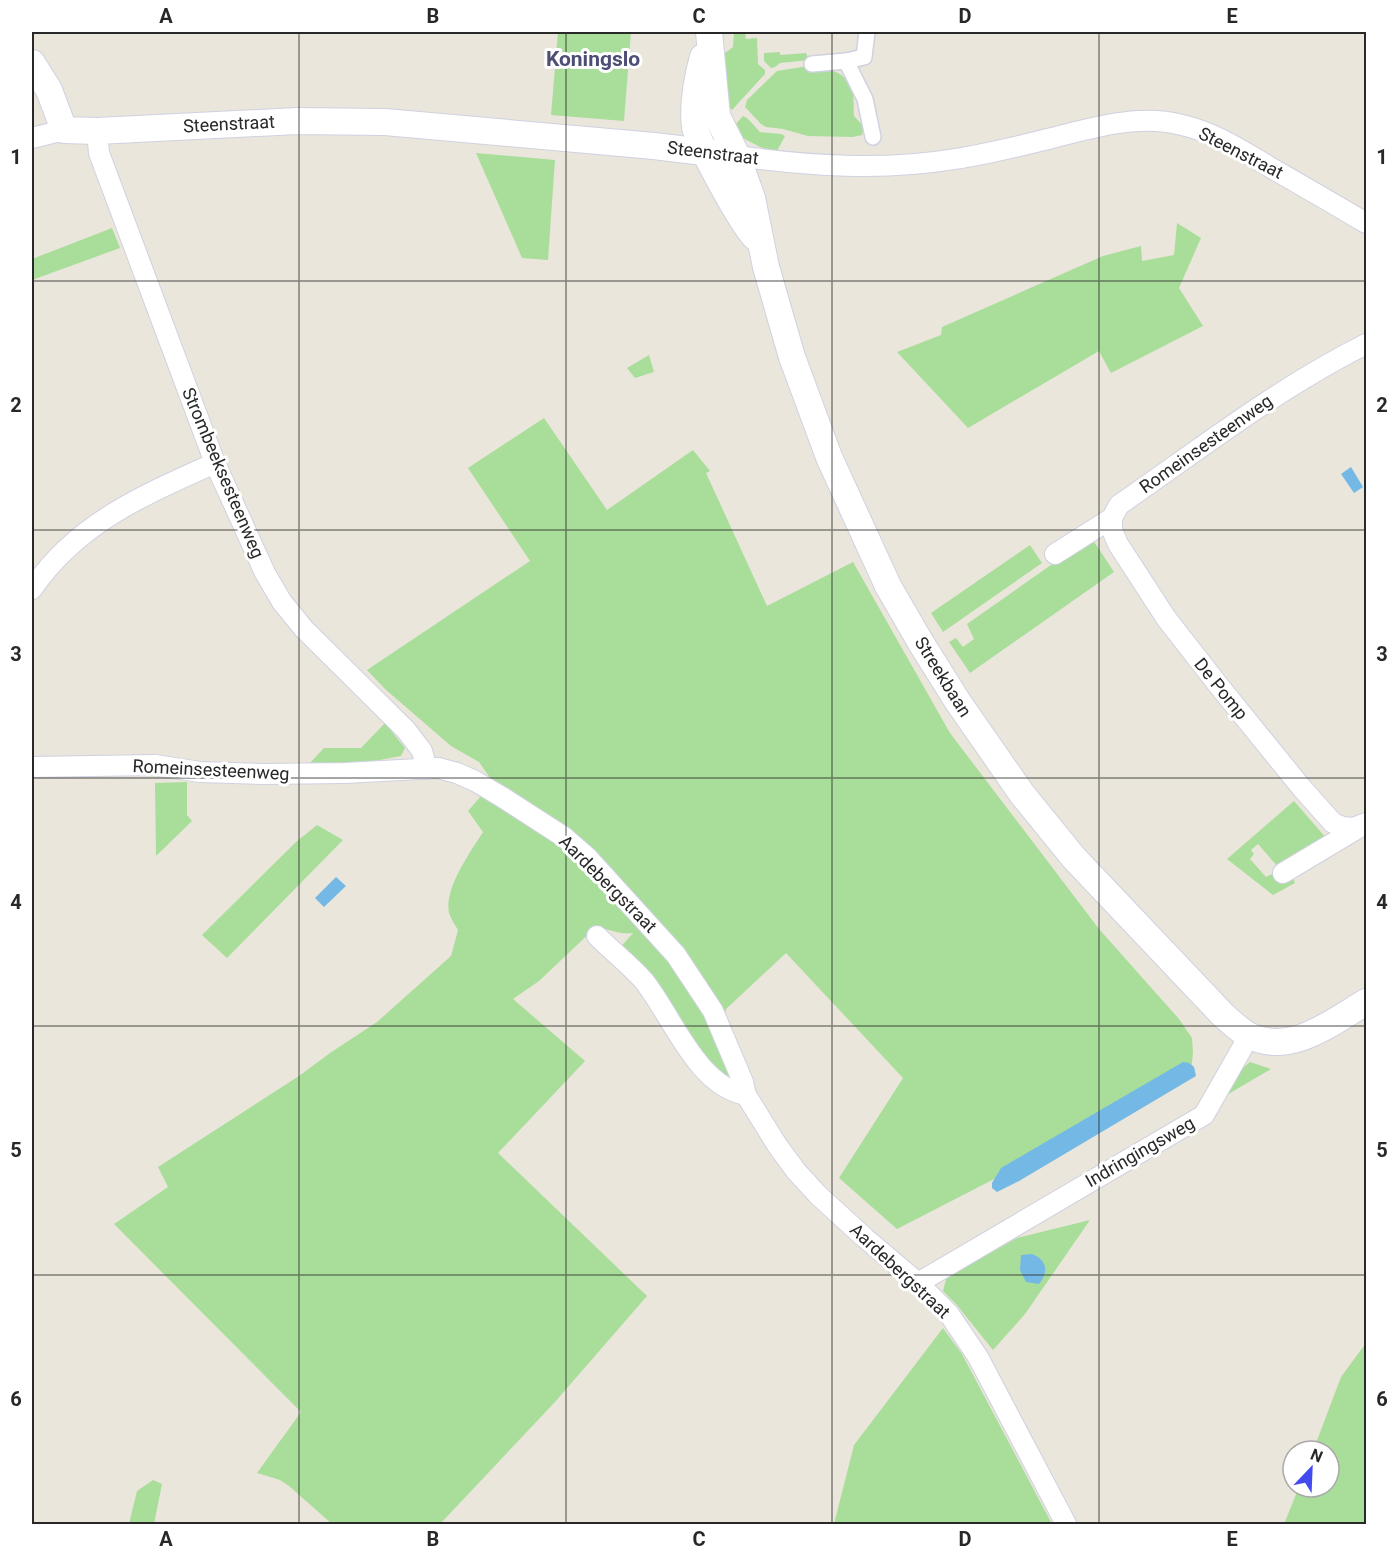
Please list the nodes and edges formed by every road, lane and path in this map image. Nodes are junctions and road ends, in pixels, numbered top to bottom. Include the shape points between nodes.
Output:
1 (867, 32) edge
2 (709, 34) edge
3 (846, 61) junction
4 (32, 63) edge
5 (812, 63) dead end
6 (64, 130) junction
7 (97, 131) junction
8 (873, 137) dead end
9 (32, 138) edge
10 (706, 152) junction
11 (737, 156) junction
12 (1366, 223) edge
13 (760, 242) junction
14 (1366, 344) edge
15 (215, 463) junction
16 (1112, 518) junction
17 (1054, 554) dead end
18 (32, 589) edge
19 (32, 767) edge
20 (427, 769) junction
21 (1364, 824) edge
22 (1283, 873) dead end
23 (597, 936) dead end
24 (1366, 1002) edge
25 (1249, 1036) junction
26 (746, 1095) junction
27 (918, 1283) junction
28 (1066, 1524) edge

1 - 3 street via 864,57
2 - 10 street, Streekbaan via 698,76 695,115 697,135
2 - 11 street, Streekbaan via 717,116
3 - 5 street
3 - 8 street via 865,99
4 - 6 street via 49,90
6 - 7 street, Steenstraat
6 - 9 street, Steenstraat
7 - 10 street, Steenstraat via 357,121
7 - 15 street, Strombeeksesteenweg via 99,153
10 - 11 street, Steenstraat
10 - 13 street, Streekbaan via 742,221
11 - 12 street, Steenstraat via 842,167 927,163 1007,150 1107,124 1165,122 1222,139
11 - 13 street, Streekbaan via 752,198
13 - 25 street, Streekbaan via 792,357 815,422 888,586 921,643 997,760 1047,827 1215,1006
14 - 16 street, Romeinsesteenweg via 1265,404 1119,505
15 - 18 street via 138,497 100,521 66,548
15 - 20 street, Strombeeksesteenweg via 282,602 406,730 422,751
16 - 17 street, Romeinsesteenweg
16 - 21 street, De Pomp via 1118,544 1166,618 1226,696 1333,823 1343,827
19 - 20 street, Romeinsesteenweg via 154,765 200,772 263,774
20 - 26 street, Aardebergstraat via 448,769 484,786 564,837 587,857 669,947 697,984 718,1020
21 - 22 street, De Pomp
23 - 26 street via 644,981 707,1074 723,1088
24 - 25 street via 1306,1037 1274,1042
25 - 27 street, Indringingsweg via 1204,1115
26 - 27 street, Aardebergstraat via 803,1179
27 - 28 street, Aardebergstraat via 949,1314 978,1357

